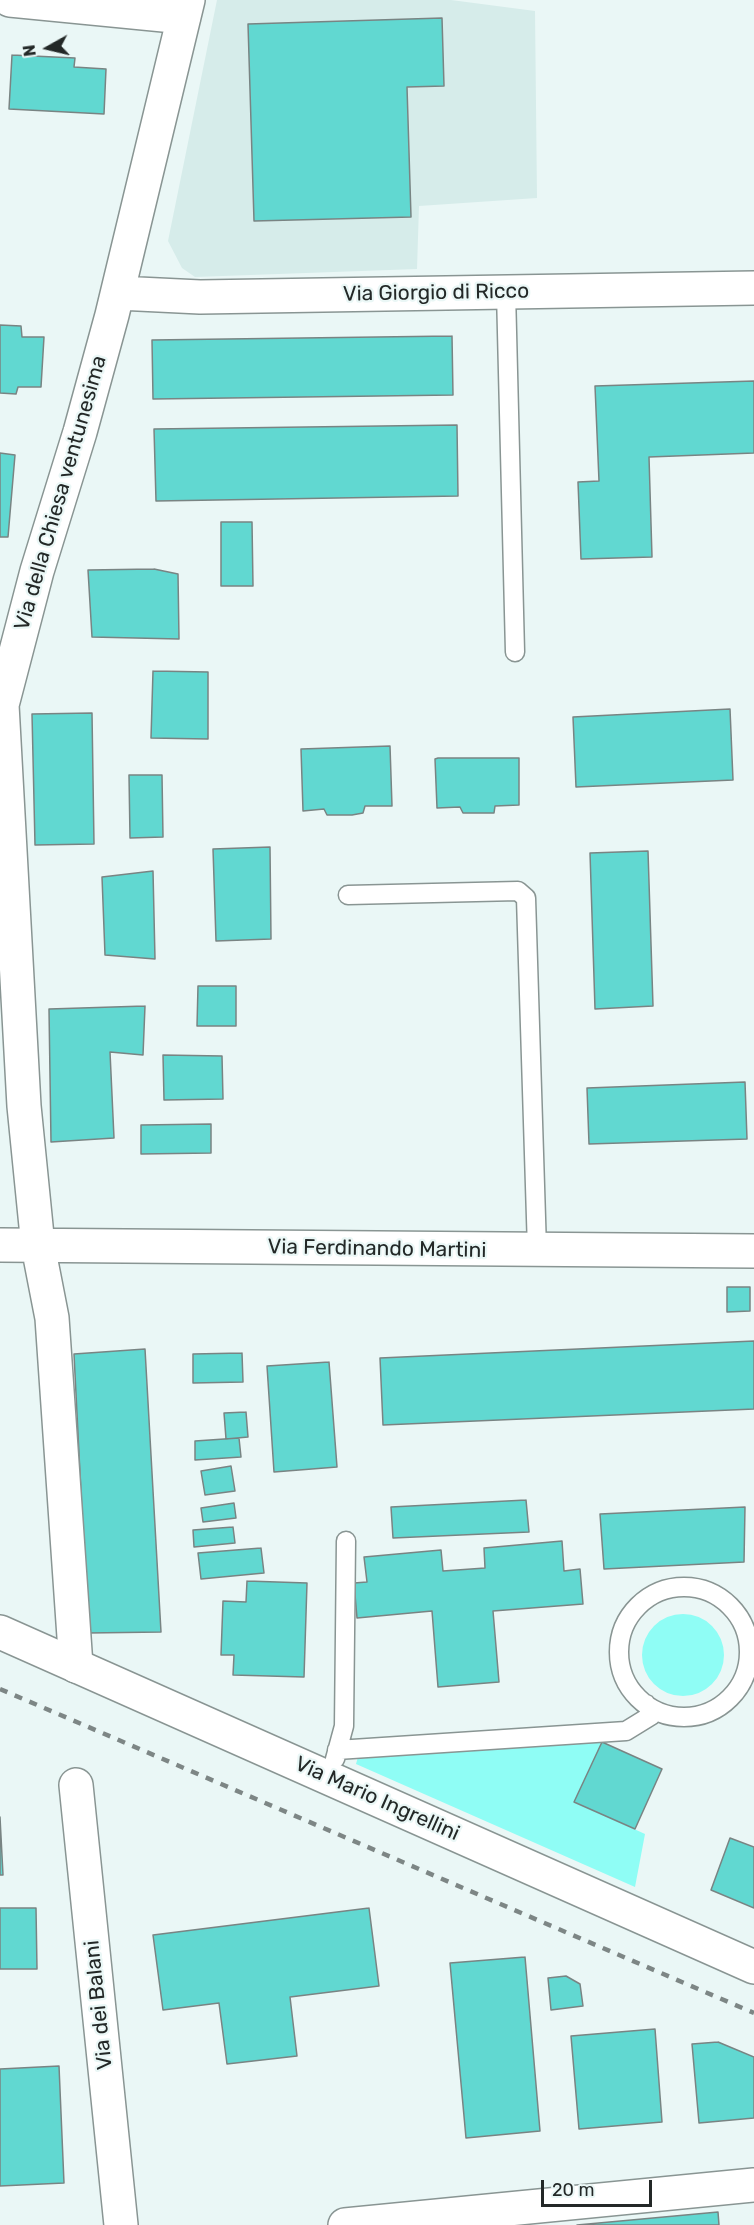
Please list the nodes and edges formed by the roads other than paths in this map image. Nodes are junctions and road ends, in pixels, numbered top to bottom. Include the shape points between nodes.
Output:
1 (10, 0) edge
2 (186, 9) edge
3 (754, 288) edge
4 (506, 292) junction
5 (118, 293) junction
6 (515, 652) dead end
7 (1, 704) edge
8 (348, 895) dead end
9 (0, 1245) edge
10 (38, 1246) junction
11 (537, 1250) junction
12 (754, 1251) edge
13 (346, 1541) dead end
14 (0, 1632) edge
15 (76, 1666) junction
16 (646, 1704) junction
17 (333, 1764) junction
18 (76, 1785) dead end
19 (754, 1967) edge
20 (754, 2185) edge
21 (534, 2215) edge
22 (121, 2225) edge
23 (345, 2225) edge

1 - 2 street
2 - 5 street, Via della Chiesa ventunesima
3 - 4 street, Via Giorgio di Ricco
4 - 5 street, Via Giorgio di Ricco via 200,297
4 - 6 lane
5 - 7 street, Via della Chiesa ventunesima
7 - 10 street, Via della Chiesa ventunesima via 24,1106
8 - 11 lane via 518,891 526,898
9 - 10 street, Via Ferdinando Martini
10 - 11 street, Via Ferdinando Martini
10 - 15 street, Via della Chiesa ventunesima via 52,1318
11 - 12 street, Via Ferdinando Martini
13 - 17 lane via 344,1726
14 - 15 street, Via Mario Ingrellini
15 - 17 street, Via Mario Ingrellini
16 - 16 lane via 684,1717 723,1704 738,1689 747,1671 746,1629 719,1596 699,1588 666,1590 638,1606 625,1624 619,1646 621,1668 630,1688
16 - 17 lane via 652,1715 626,1731
17 - 19 street, Via Mario Ingrellini
18 - 22 street, Via dei Balani
20 - 21 street
21 - 23 street

